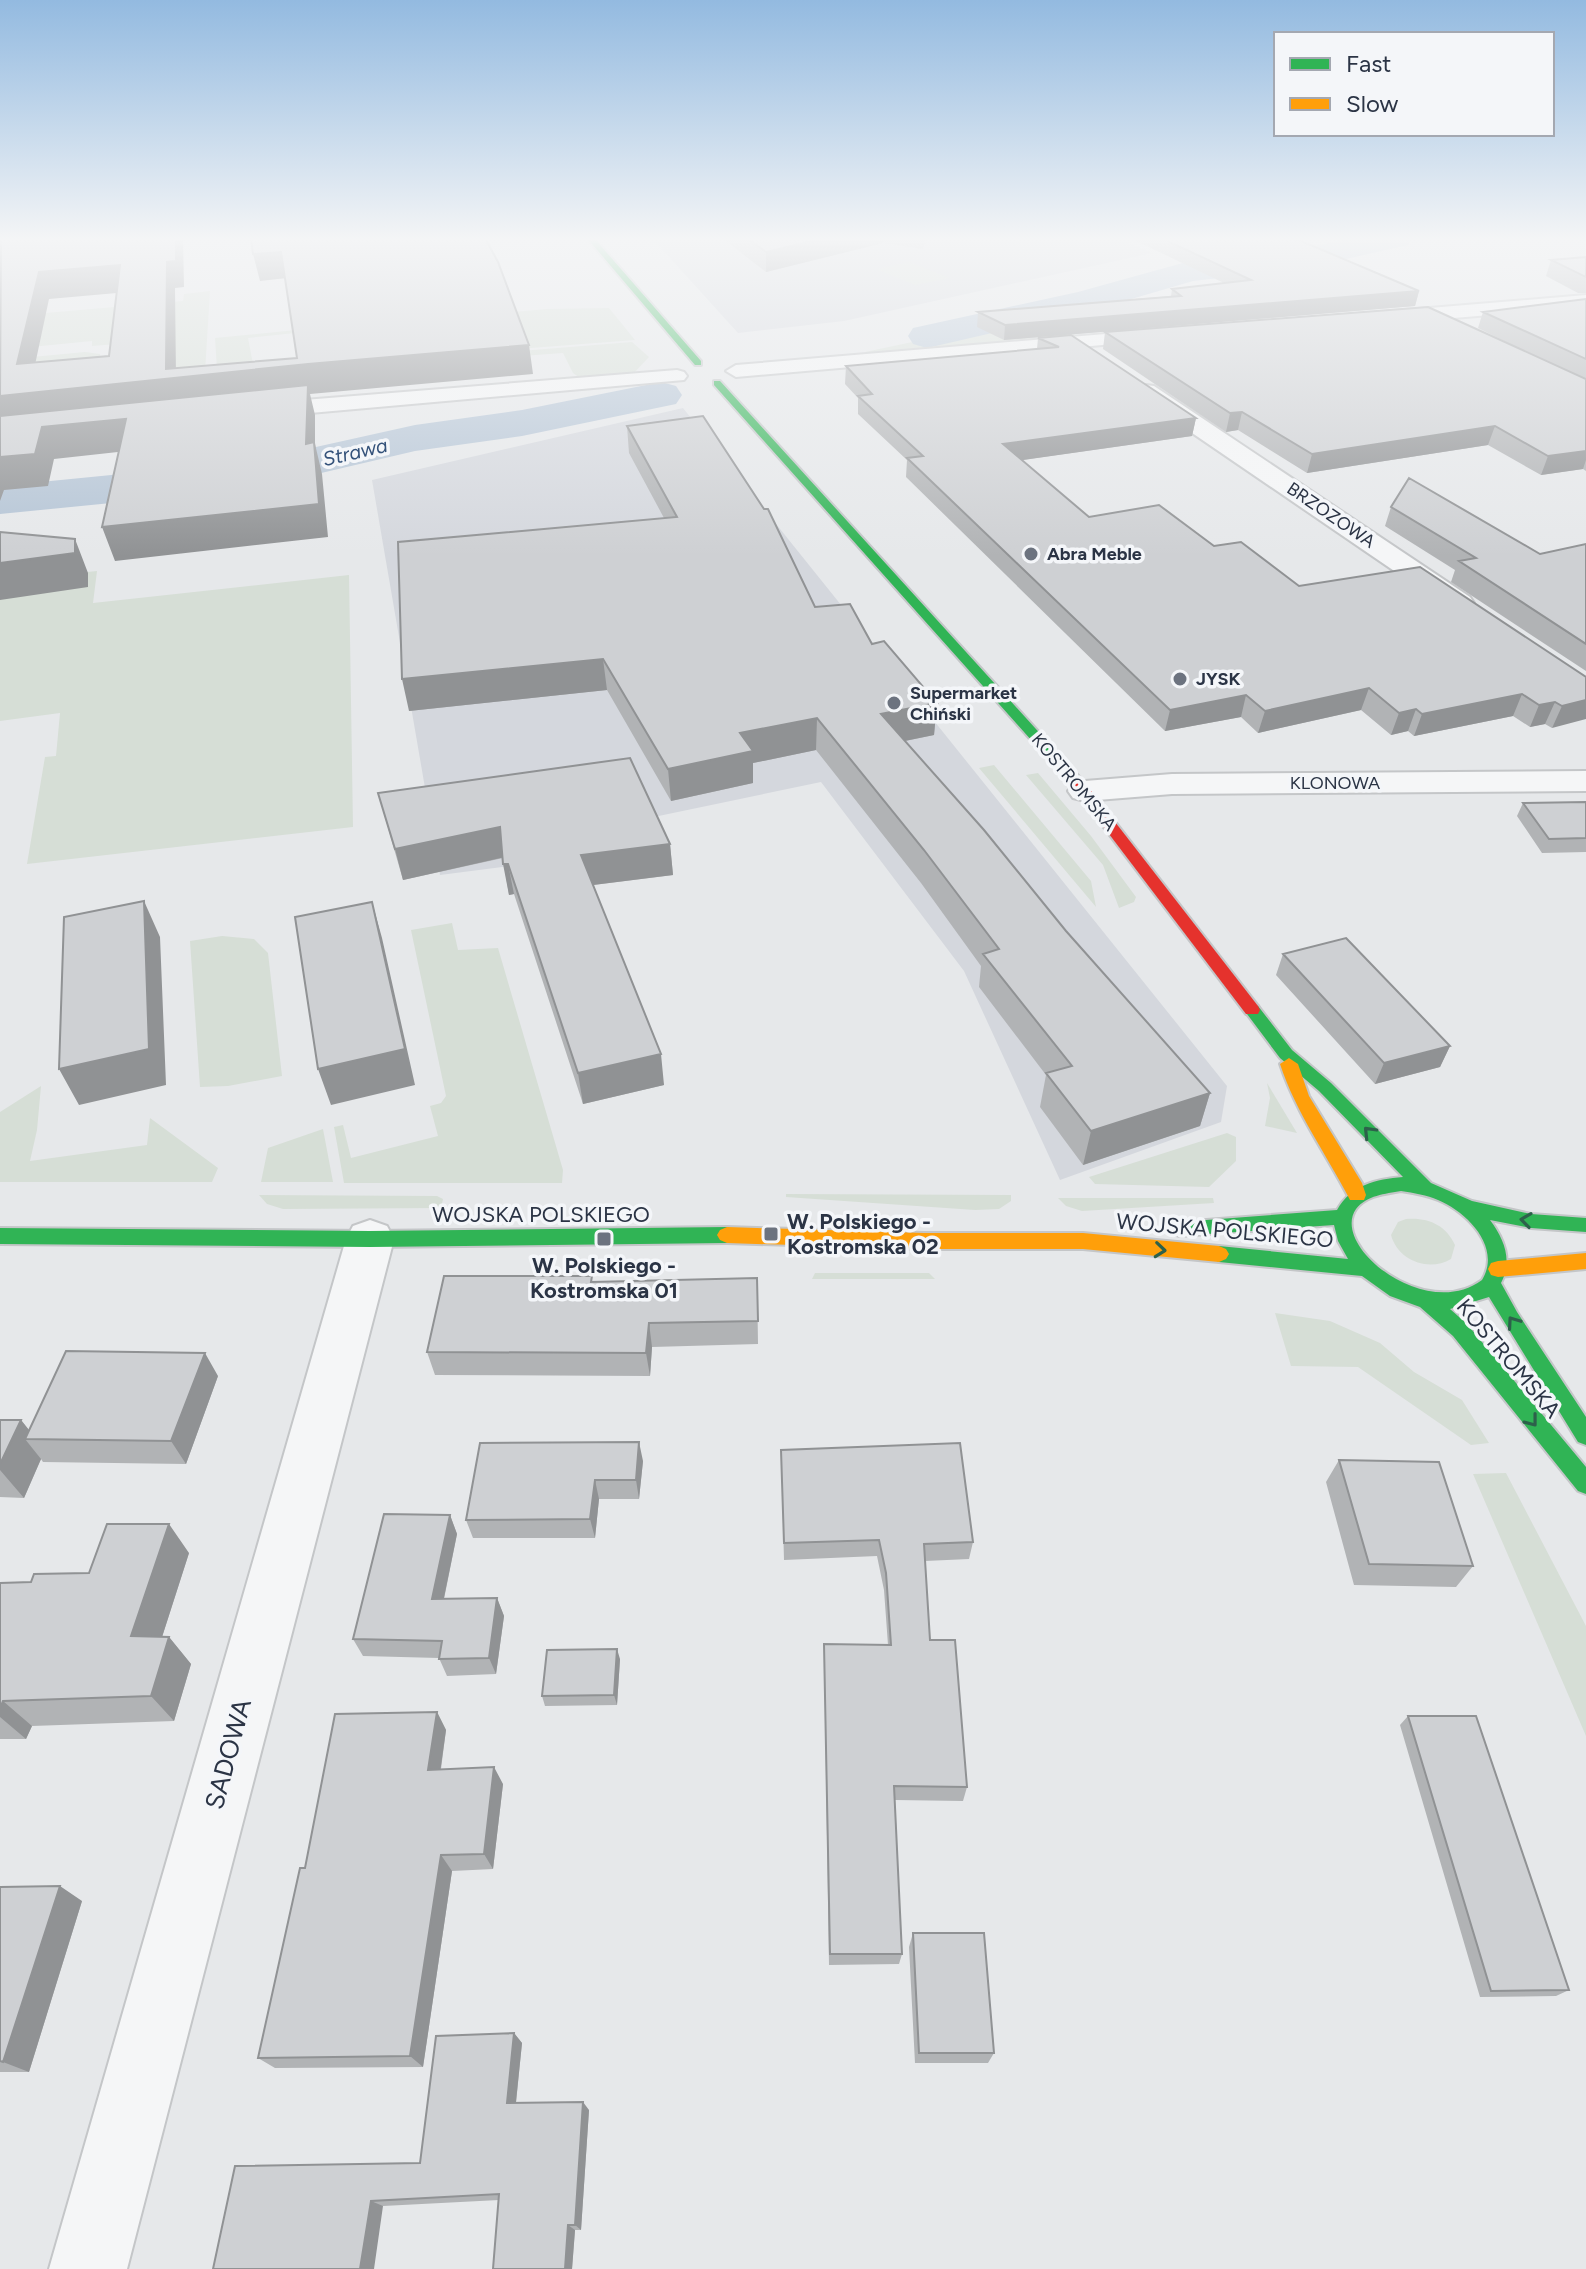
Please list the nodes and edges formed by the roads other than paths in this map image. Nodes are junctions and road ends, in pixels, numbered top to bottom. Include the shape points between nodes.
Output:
1 (696, 344) edge
2 (1060, 344) edge
3 (1075, 344) edge
4 (717, 365) junction
5 (696, 381) junction
6 (233, 414) edge
7 (1485, 620) edge
8 (1586, 781) edge
9 (1085, 791) junction
10 (1286, 1054) junction
11 (1424, 1187) junction
12 (1357, 1195) junction
13 (1466, 1207) junction
14 (1342, 1217) junction
15 (1586, 1225) edge
16 (0, 1236) edge
17 (370, 1239) junction
18 (1083, 1241) junction
19 (1586, 1261) edge
20 (1362, 1268) junction
21 (1495, 1277) junction
22 (1426, 1300) junction
23 (1586, 1435) edge
24 (1586, 1484) edge
25 (88, 2269) edge

1 - 4 street
2 - 4 street
3 - 7 street, BRZOZOWA
4 - 5 street via 731,379
4 - 5 street via 681,368
5 - 6 street
5 - 9 street, KOSTROMSKA
8 - 9 street, KLONOWA via 1172,784
9 - 10 street, KOSTROMSKA
11 -> 10 street, KOSTROMSKA
10 - 12 street, KOSTROMSKA via 1300,1097
11 - 12 street via 1381,1185
11 - 13 street
12 - 14 street
15 -> 13 street via 1531,1221
13 - 21 street via 1495,1239
14 - 18 street, WOJSKA POLSKIEGO
14 - 20 street via 1342,1235
16 - 17 street, WOJSKA POLSKIEGO
17 - 18 street, WOJSKA POLSKIEGO via 771,1234
17 - 25 street, SADOWA
18 -> 20 street, WOJSKA POLSKIEGO
19 - 21 street
20 - 22 street via 1379,1282
21 - 22 street via 1466,1299
23 -> 21 street, KOSTROMSKA via 1510,1318
22 -> 24 street, KOSTROMSKA via 1460,1330

